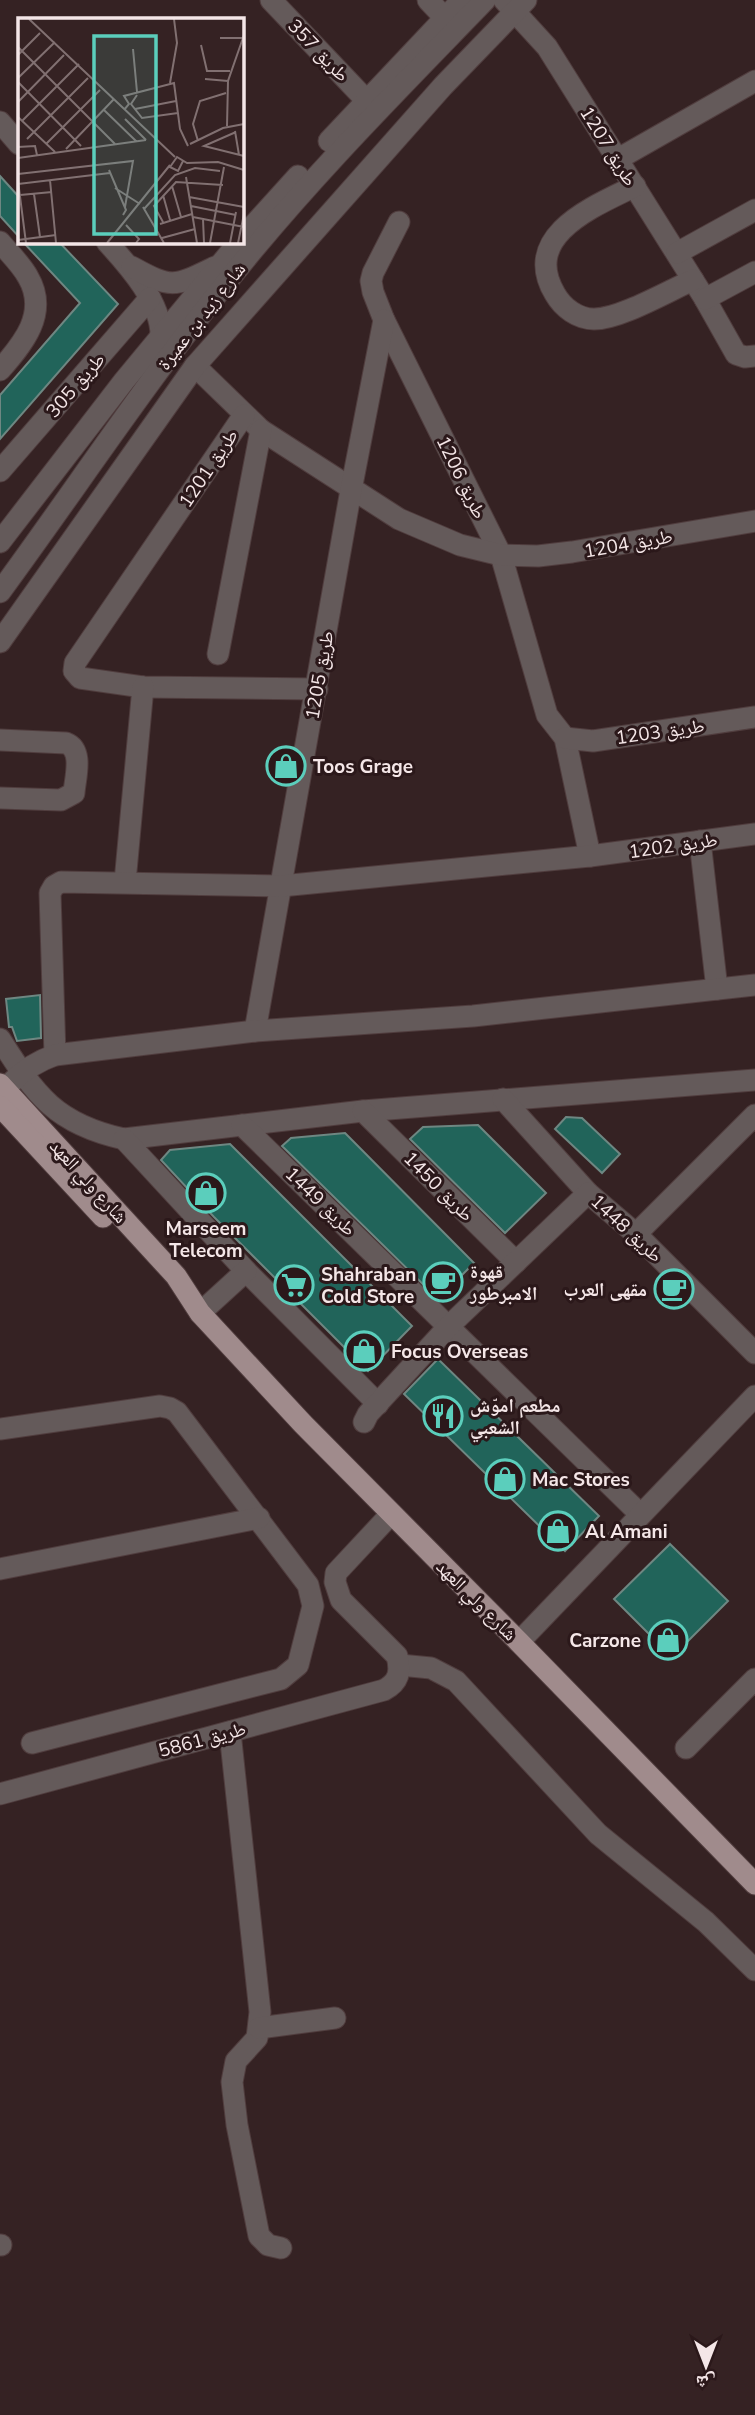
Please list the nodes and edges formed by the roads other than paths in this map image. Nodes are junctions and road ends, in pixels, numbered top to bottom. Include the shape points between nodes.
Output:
1 (271, 0) edge
2 (428, 0) edge
3 (462, 0) edge
4 (485, 0) edge
5 (515, 4) edge
6 (445, 18) junction
7 (443, 44) junction
8 (755, 81) edge
9 (443, 86) junction
10 (366, 100) junction
11 (0, 122) edge
12 (18, 143) edge
13 (618, 159) junction
14 (635, 186) junction
15 (755, 210) edge
16 (398, 222) dead end
17 (243, 233) edge
18 (0, 242) edge
19 (108, 243) edge
20 (234, 243) edge
21 (677, 253) junction
22 (219, 265) junction
23 (130, 267) junction
24 (755, 272) edge
25 (693, 280) junction
26 (150, 298) junction
27 (705, 299) junction
28 (384, 320) junction
29 (161, 337) junction
30 (755, 356) edge
31 (195, 366) junction
32 (0, 370) edge
33 (244, 415) junction
34 (261, 430) junction
35 (0, 471) edge
36 (351, 490) junction
37 (755, 521) edge
38 (0, 542) edge
39 (501, 555) junction
40 (19, 566) junction
41 (42, 582) junction
42 (0, 592) edge
43 (0, 642) edge
44 (218, 654) dead end
45 (143, 687) junction
46 (317, 689) junction
47 (755, 717) edge
48 (565, 738) junction
49 (0, 740) edge
50 (0, 798) edge
51 (755, 834) edge
52 (700, 841) junction
53 (590, 856) junction
54 (125, 882) junction
55 (281, 886) junction
56 (755, 985) edge
57 (717, 989) junction
58 (255, 1031) junction
59 (0, 1039) edge
60 (54, 1055) junction
61 (21, 1073) junction
62 (755, 1080) edge
63 (2, 1093) edge
64 (503, 1098) junction
65 (363, 1111) junction
66 (755, 1115) edge
67 (242, 1125) junction
68 (124, 1139) junction
69 (588, 1193) junction
70 (636, 1234) junction
71 (516, 1262) junction
72 (246, 1271) junction
73 (200, 1313) junction
74 (449, 1326) junction
75 (755, 1353) edge
76 (755, 1396) edge
77 (378, 1404) junction
78 (364, 1422) dead end
79 (0, 1429) edge
80 (391, 1514) junction
81 (640, 1514) junction
82 (259, 1518) junction
83 (0, 1569) edge
84 (519, 1642) junction
85 (399, 1671) junction
86 (755, 1679) edge
87 (230, 1732) junction
88 (32, 1743) dead end
89 (686, 1748) dead end
90 (0, 1794) edge
91 (755, 1884) edge
92 (755, 1970) edge
93 (335, 2018) dead end
94 (259, 2028) junction
95 (281, 2248) dead end

1 - 10 street, طريق 357
2 - 6 street
3 - 6 street, شارع زيد بن عميرة
4 - 7 street, شارع زيد بن عميرة
5 - 9 street
5 - 13 street, طريق 1207
6 - 10 street, شارع زيد بن عميرة
7 - 9 street
7 - 40 street, شارع زيد بن عميرة via 323,167 229,279 137,398
8 - 13 street
9 - 31 street
10 - 17 street, شارع زيد بن عميرة
11 - 12 street
13 - 14 street, طريق 1207
14 - 21 street, طريق 1207
14 - 25 street via 577,215 559,231 547,263 554,294 573,313 594,319 610,317
15 - 21 street
16 - 28 street, طريق 1206 via 371,281
18 - 32 street via 29,278 35,315 29,334
19 - 23 street
20 - 22 street, شارع زيد بن عميرة
21 - 25 street, طريق 1207
22 - 23 street via 184,281 167,283
22 - 29 street, شارع زيد بن عميرة
23 - 26 street
24 - 27 street
25 - 27 street, طريق 1207
26 - 29 street via 160,320
26 - 35 street, طريق 305
27 - 30 street, طريق 1207 via 736,354
28 - 36 street, طريق 1205
28 - 39 street, طريق 1206
29 - 38 street, شارع زيد بن عميرة
31 - 33 street
31 - 41 street
33 - 34 street, طريق 1201
33 - 45 street, طريق 1201 via 75,663 80,678
34 - 36 street, طريق 1201
34 - 44 street
36 - 39 street, طريق 1201 via 434,536
36 - 46 street, طريق 1205
37 - 39 street, طريق 1204 via 572,552
39 - 48 street, طريق 1206 via 547,715
40 - 41 street
40 - 42 street, شارع زيد بن عميرة
41 - 43 street
45 - 46 street, طريق 1201
45 - 54 street
46 - 55 street, طريق 1205
47 - 48 street, طريق 1203 via 593,741
48 - 53 street
49 - 50 street via 66,743 77,753 70,797
51 - 52 street, طريق 1202
52 - 53 street, طريق 1202
52 - 57 street
53 - 55 street, طريق 1202
54 - 55 street
54 - 60 street via 61,882 50,893
55 - 58 street, طريق 1205
56 - 57 street
57 - 58 street via 473,1016
58 - 60 street
59 - 61 street
60 - 61 street
61 - 63 street
61 - 68 street via 46,1103 74,1123
62 - 64 street
63 - 73 main road, شارع ولي العهد via 163,1282
64 - 65 street
64 - 69 street, طريق 1448
65 - 67 street
65 - 71 street, طريق 1450
66 - 70 street
67 - 68 street
67 - 74 street, طريق 1449
68 - 72 street
69 - 70 street, طريق 1448
69 - 71 street
70 - 75 street, طريق 1448
71 - 74 street
72 - 73 street
72 - 77 street
73 - 80 main road, شارع ولي العهد
74 - 77 street
74 - 81 street, طريق 1449
76 - 81 street
77 - 78 street
79 - 82 street via 170,1408
80 - 84 main road, شارع ولي العهد
80 - 85 street via 336,1573 335,1582 341,1600 397,1656
81 - 84 street
82 - 83 street
82 - 88 street via 308,1585 313,1606 298,1665 281,1679
84 - 91 main road, شارع ولي العهد
85 - 87 street, طريق 5861 via 394,1685 384,1690
85 - 92 street via 431,1668 456,1681 598,1834 706,1922
86 - 89 street
87 - 90 street, طريق 5861
87 - 94 street
93 - 94 street
94 - 95 street via 257,2038 236,2061 233,2093 259,2236 268,2245

